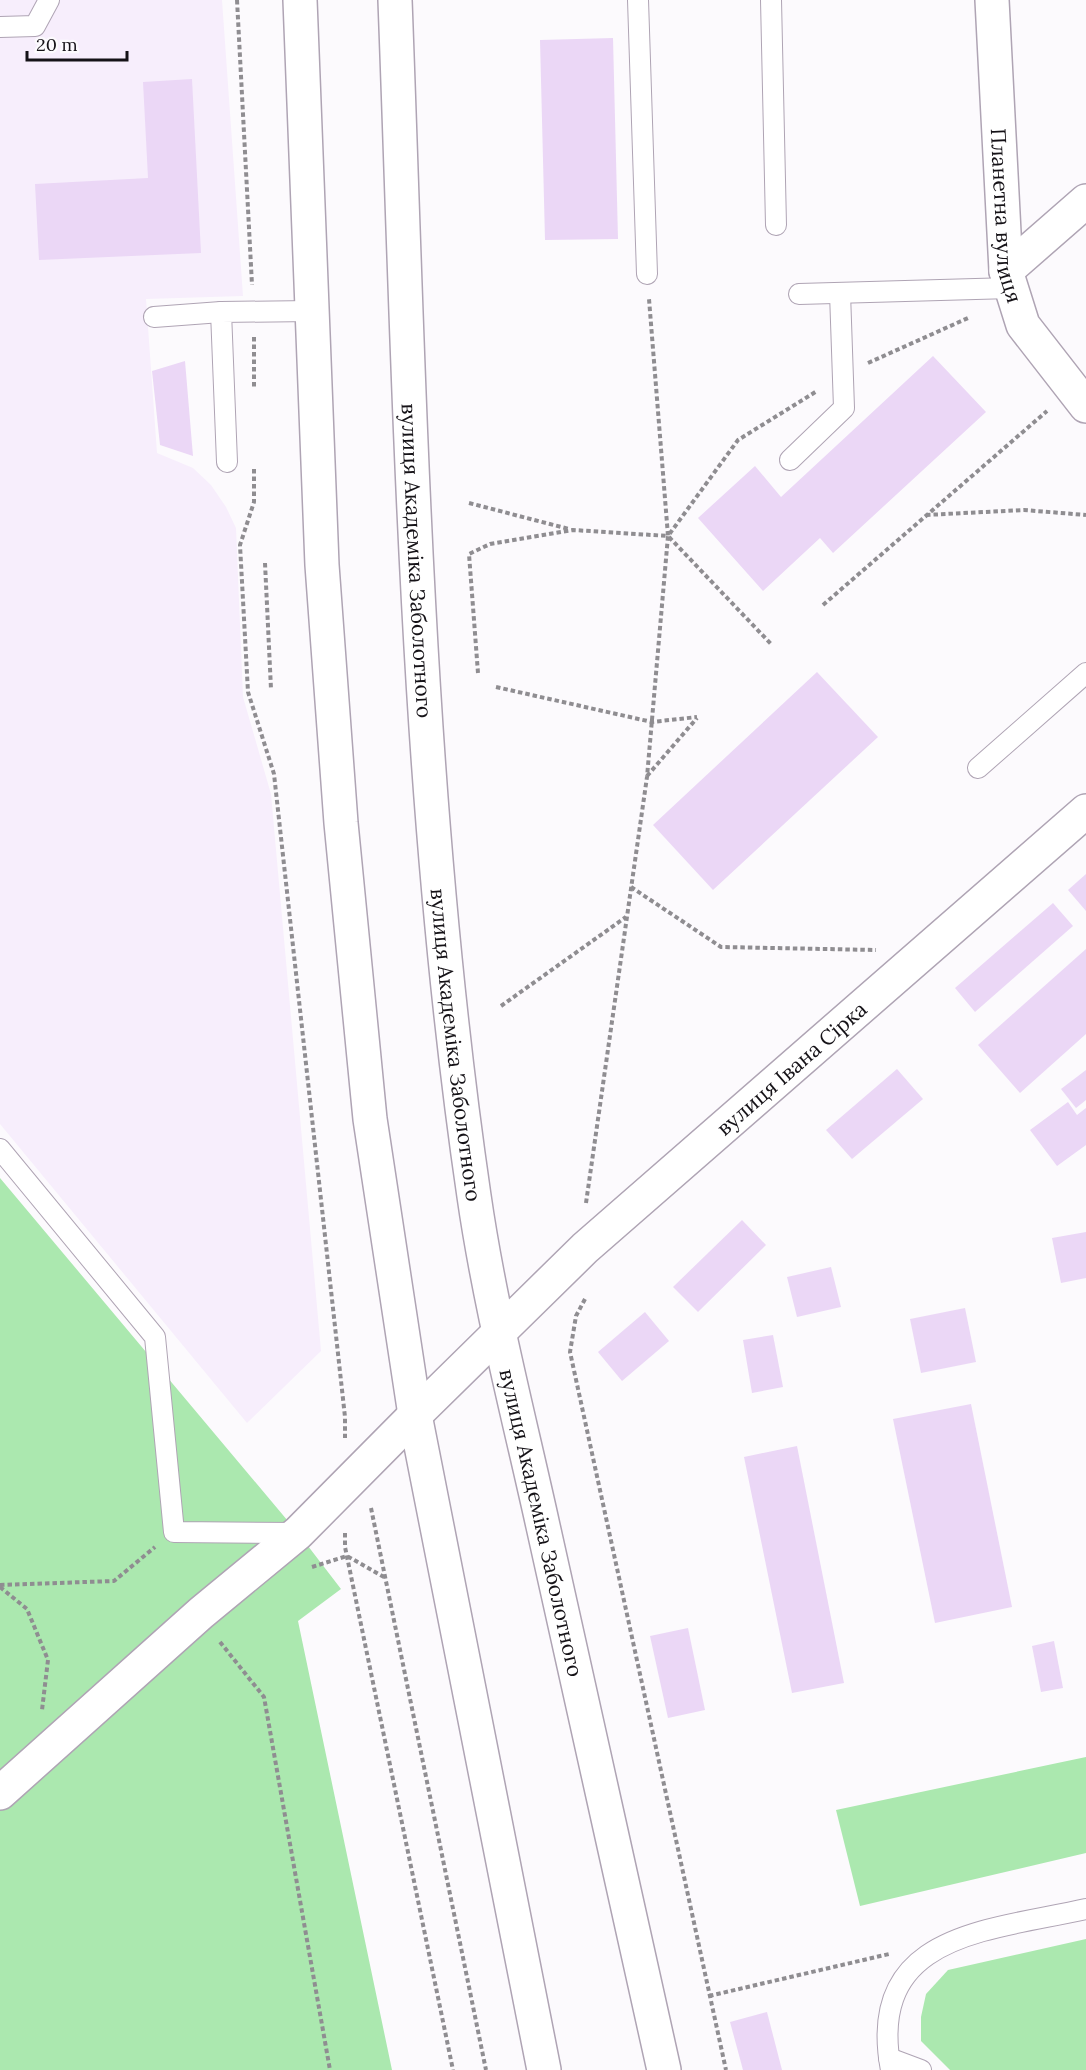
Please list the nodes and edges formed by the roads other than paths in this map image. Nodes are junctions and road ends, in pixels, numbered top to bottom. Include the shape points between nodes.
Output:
1 (49, 0) edge
2 (300, 0) edge
3 (395, 0) edge
4 (638, 0) edge
5 (771, 0) edge
6 (992, 0) edge
7 (0, 27) edge
8 (1086, 201) edge
9 (776, 225) dead end
10 (647, 274) road end
11 (1009, 279) junction
12 (840, 293) junction
13 (799, 294) dead end
14 (311, 311) junction
15 (220, 312) junction
16 (154, 317) dead end
17 (1079, 398) edge
18 (790, 460) dead end
19 (227, 462) dead end
20 (1086, 673) edge
21 (978, 768) dead end
22 (1086, 811) edge
23 (0, 1149) edge
24 (500, 1332) junction
25 (415, 1415) junction
26 (298, 1533) junction
27 (0, 1792) edge
28 (1086, 1909) edge
29 (890, 2064) edge
30 (544, 2070) edge
31 (664, 2070) edge
32 (921, 2070) edge

1 - 7 lane via 35,26
2 - 14 main road
3 - 24 main road, вулиця Академіка Заболотного via 410,406 431,810 456,1069 475,1204
4 - 10 lane
5 - 9 lane
6 - 11 main road, Планетна вулиця
8 - 11 main road
11 - 12 lane
11 - 17 main road, Планетна вулиця via 1023,325
12 - 13 lane
12 - 18 lane via 844,408
14 - 15 lane
14 - 25 main road via 322,564 341,823 370,1119
15 - 16 lane
15 - 19 lane
20 - 21 lane
22 - 24 main road, вулиця Івана Сірка via 585,1248
23 - 26 lane via 155,1337 174,1532
24 - 25 main road, вулиця Івана Сірка
24 - 31 main road, вулиця Академіка Заболотного
25 - 26 main road, вулиця Івана Сірка
25 - 30 main road
26 - 27 main road, вулиця Івана Сірка via 201,1612
28 - 29 lane via 960,1938 931,1951 908,1971 895,1992 886,2020
29 - 32 lane

